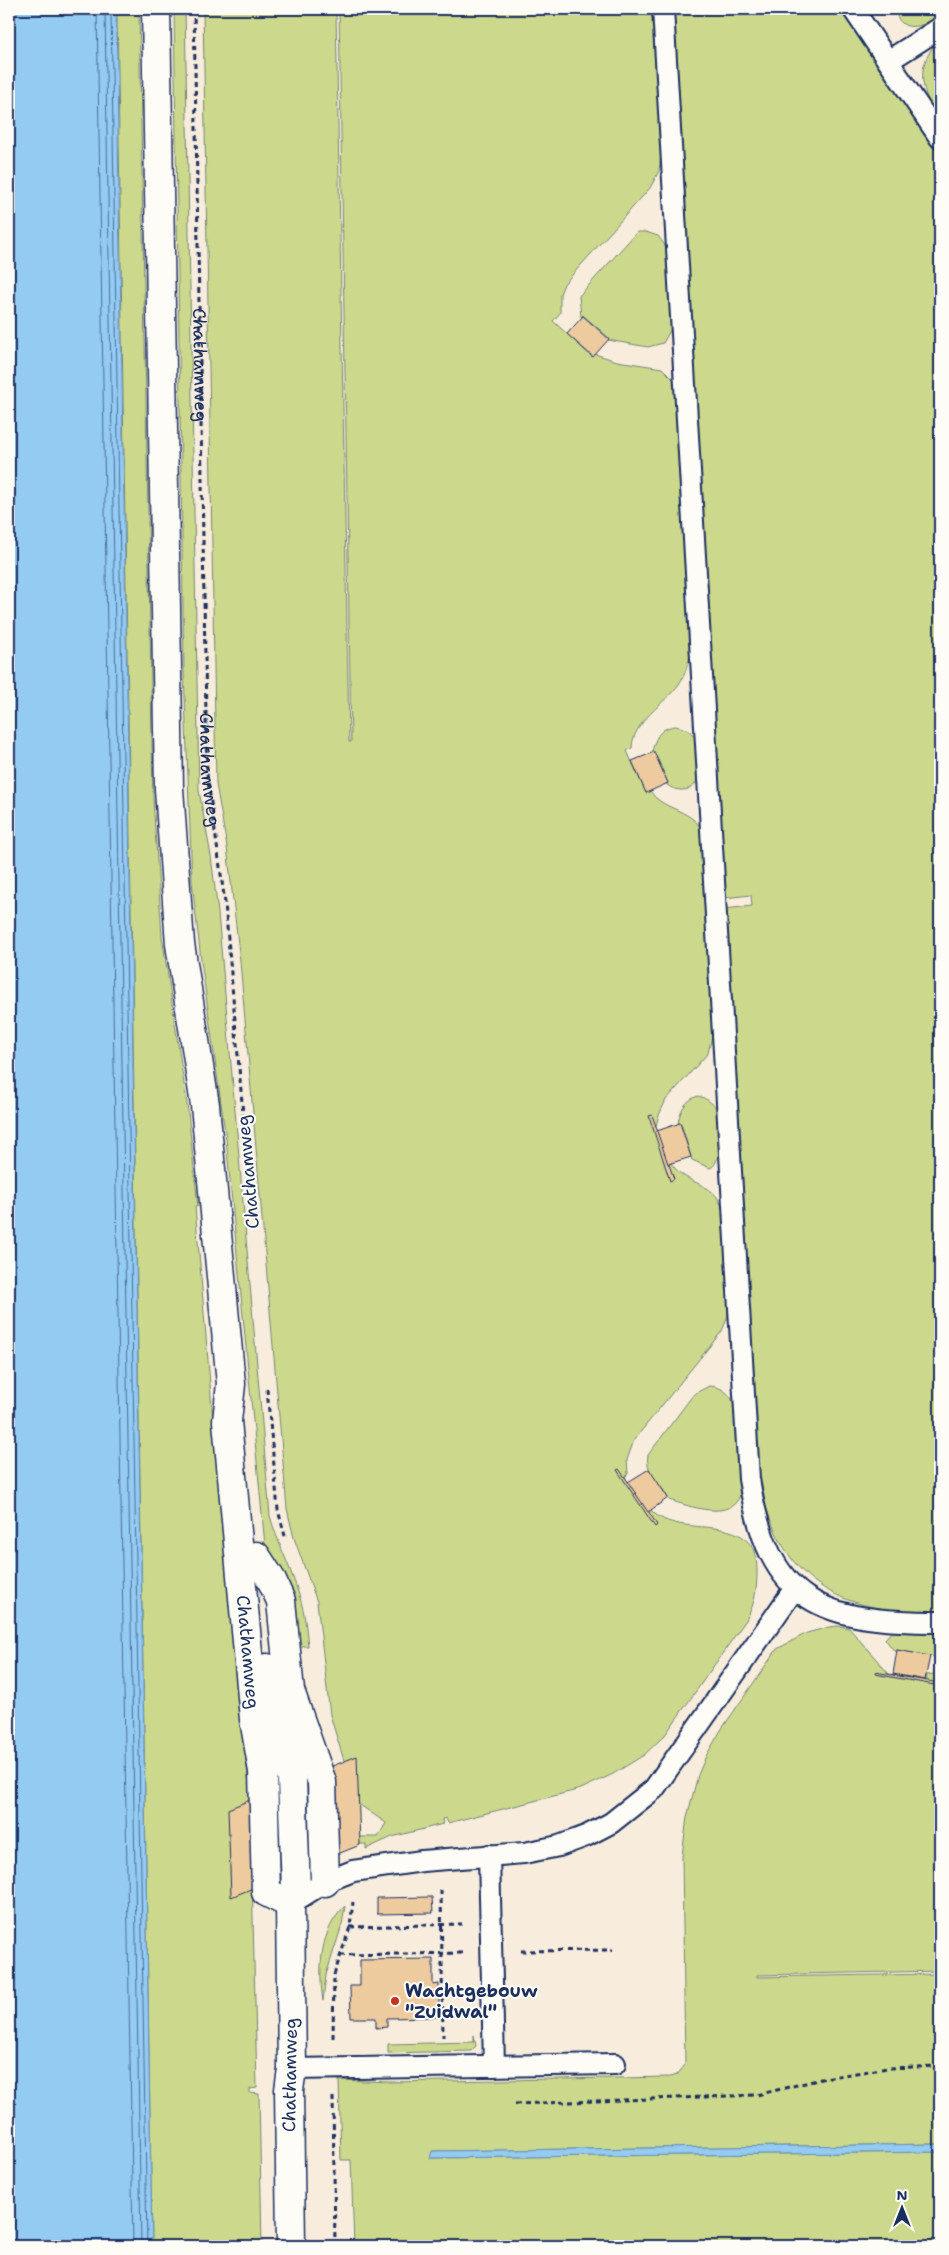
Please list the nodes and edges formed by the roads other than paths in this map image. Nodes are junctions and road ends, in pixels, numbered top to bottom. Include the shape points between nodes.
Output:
1 (156, 9) edge
2 (663, 9) edge
3 (853, 9) edge
4 (940, 28) edge
5 (888, 61) junction
6 (940, 138) edge
7 (231, 1384) junction
8 (256, 1556) junction
9 (795, 1588) junction
10 (940, 1622) edge
11 (488, 1855) junction
12 (325, 1882) junction
13 (290, 1904) junction
14 (615, 2064) dead end
15 (494, 2066) junction
16 (292, 2069) junction
17 (291, 2246) edge

1 - 7 street, Chathamweg via 170,798 180,944 207,1122
2 - 9 lane via 749,1479 762,1537 779,1572
3 - 5 lane
4 - 5 lane
5 - 6 lane
7 - 8 street, Chathamweg via 243,1420
7 - 13 street, Chathamweg via 227,1421 254,1719 263,1772 266,1892
8 - 12 street, Chathamweg via 281,1601 290,1690 322,1782
8 - 13 street, Chathamweg via 269,1690 292,1779 296,1890
9 - 10 lane via 827,1609 860,1618
9 - 11 lane via 654,1789 611,1823 586,1836 559,1846 524,1853
11 - 12 lane via 353,1871
11 - 15 lane
12 - 13 lane
13 - 16 street, Chathamweg
14 - 15 lane
15 - 16 lane
16 - 17 street, Chathamweg via 289,2090

